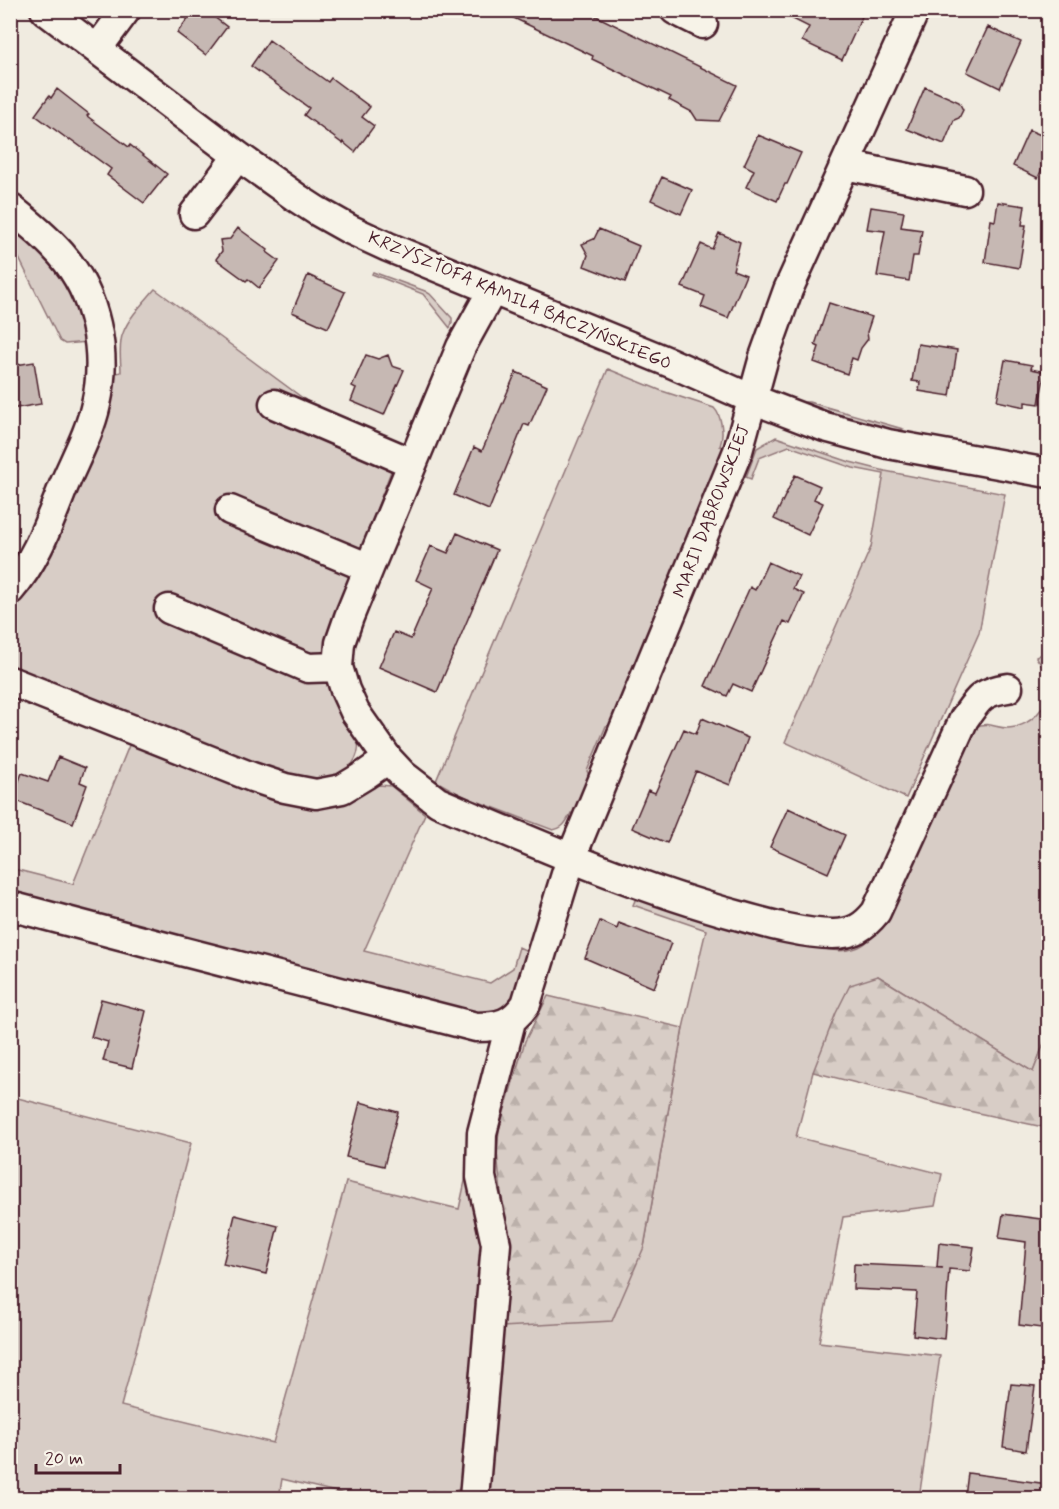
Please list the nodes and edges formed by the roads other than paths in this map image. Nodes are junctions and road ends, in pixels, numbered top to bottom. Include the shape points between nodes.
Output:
1 (45, 10) edge
2 (126, 10) edge
3 (675, 10) edge
4 (915, 10) edge
5 (703, 24) dead end
6 (97, 49) junction
7 (238, 156) junction
8 (846, 163) junction
9 (965, 190) dead end
10 (10, 208) edge
11 (194, 214) dead end
12 (493, 289) junction
13 (752, 399) junction
14 (274, 404) dead end
15 (412, 463) junction
16 (1048, 473) edge
17 (230, 510) dead end
18 (369, 568) junction
19 (10, 590) edge
20 (170, 609) dead end
21 (338, 667) junction
22 (10, 681) edge
23 (1008, 688) dead end
24 (388, 759) junction
25 (571, 858) junction
26 (10, 906) edge
27 (511, 1021) junction
28 (474, 1498) edge

1 - 6 street, KRZYSZTOFA KAMILA BACZYŃSKIEGO
2 - 6 street
3 - 5 street
4 - 8 street, MARII DĄBROWSKIEJ
6 - 7 street, KRZYSZTOFA KAMILA BACZYŃSKIEGO
7 - 11 street
7 - 12 street, KRZYSZTOFA KAMILA BACZYŃSKIEGO via 317,212 349,229
8 - 9 street
8 - 13 street, MARII DĄBROWSKIEJ via 788,290
10 - 19 street via 62,255 78,278 95,319 102,365 96,407 85,435 35,556
12 - 13 street, KRZYSZTOFA KAMILA BACZYŃSKIEGO
12 - 15 street via 461,347
13 - 16 street, KRZYSZTOFA KAMILA BACZYŃSKIEGO via 863,438
13 - 25 street, MARII DĄBROWSKIEJ via 734,461
14 - 15 street
15 - 18 street
17 - 18 street
18 - 21 street via 340,643
20 - 21 street via 308,668
21 - 24 street via 354,712
22 - 24 street via 285,788 316,794 342,789
23 - 25 street via 978,699 964,719 876,912 866,925 852,931 815,933 764,923 663,893
24 - 25 street via 403,776 438,802
25 - 27 street, MARII DĄBROWSKIEJ via 526,1004
26 - 27 street via 476,1027 495,1027
27 - 28 street via 482,1133 481,1177 496,1244

